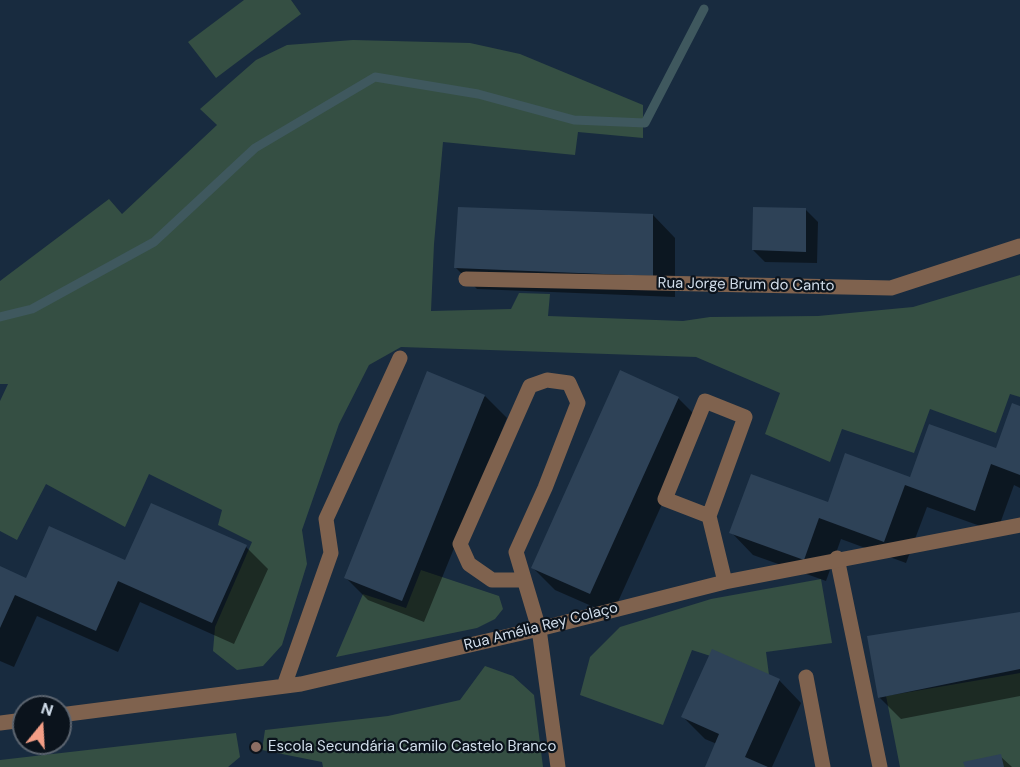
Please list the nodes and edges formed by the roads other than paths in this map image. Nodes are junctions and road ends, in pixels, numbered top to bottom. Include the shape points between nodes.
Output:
1 (1020, 246) edge
2 (466, 279) dead end
3 (400, 358) dead end
4 (709, 516) junction
5 (1020, 525) edge
6 (837, 558) junction
7 (523, 580) junction
8 (725, 582) junction
9 (539, 629) junction
10 (806, 677) dead end
11 (284, 686) junction
12 (72, 713) edge
13 (558, 767) edge
14 (823, 767) edge
15 (880, 767) edge

1 - 2 street, Rua Jorge Brum do Canto via 891,288
3 - 11 street via 326,519 331,553
4 - 4 street via 665,499 705,400 745,417
4 - 8 street
5 - 6 street, Rua Amélia Rey Colaço
6 - 8 street, Rua Amélia Rey Colaço
6 - 15 street
7 - 7 street via 516,552 578,403 569,383 548,380 530,386 460,544 469,564 492,580
7 - 9 street
8 - 9 street, Rua Amélia Rey Colaço
9 - 11 street, Rua Amélia Rey Colaço
9 - 13 street
10 - 14 street
11 - 12 street, Rua Amélia Rey Colaço

